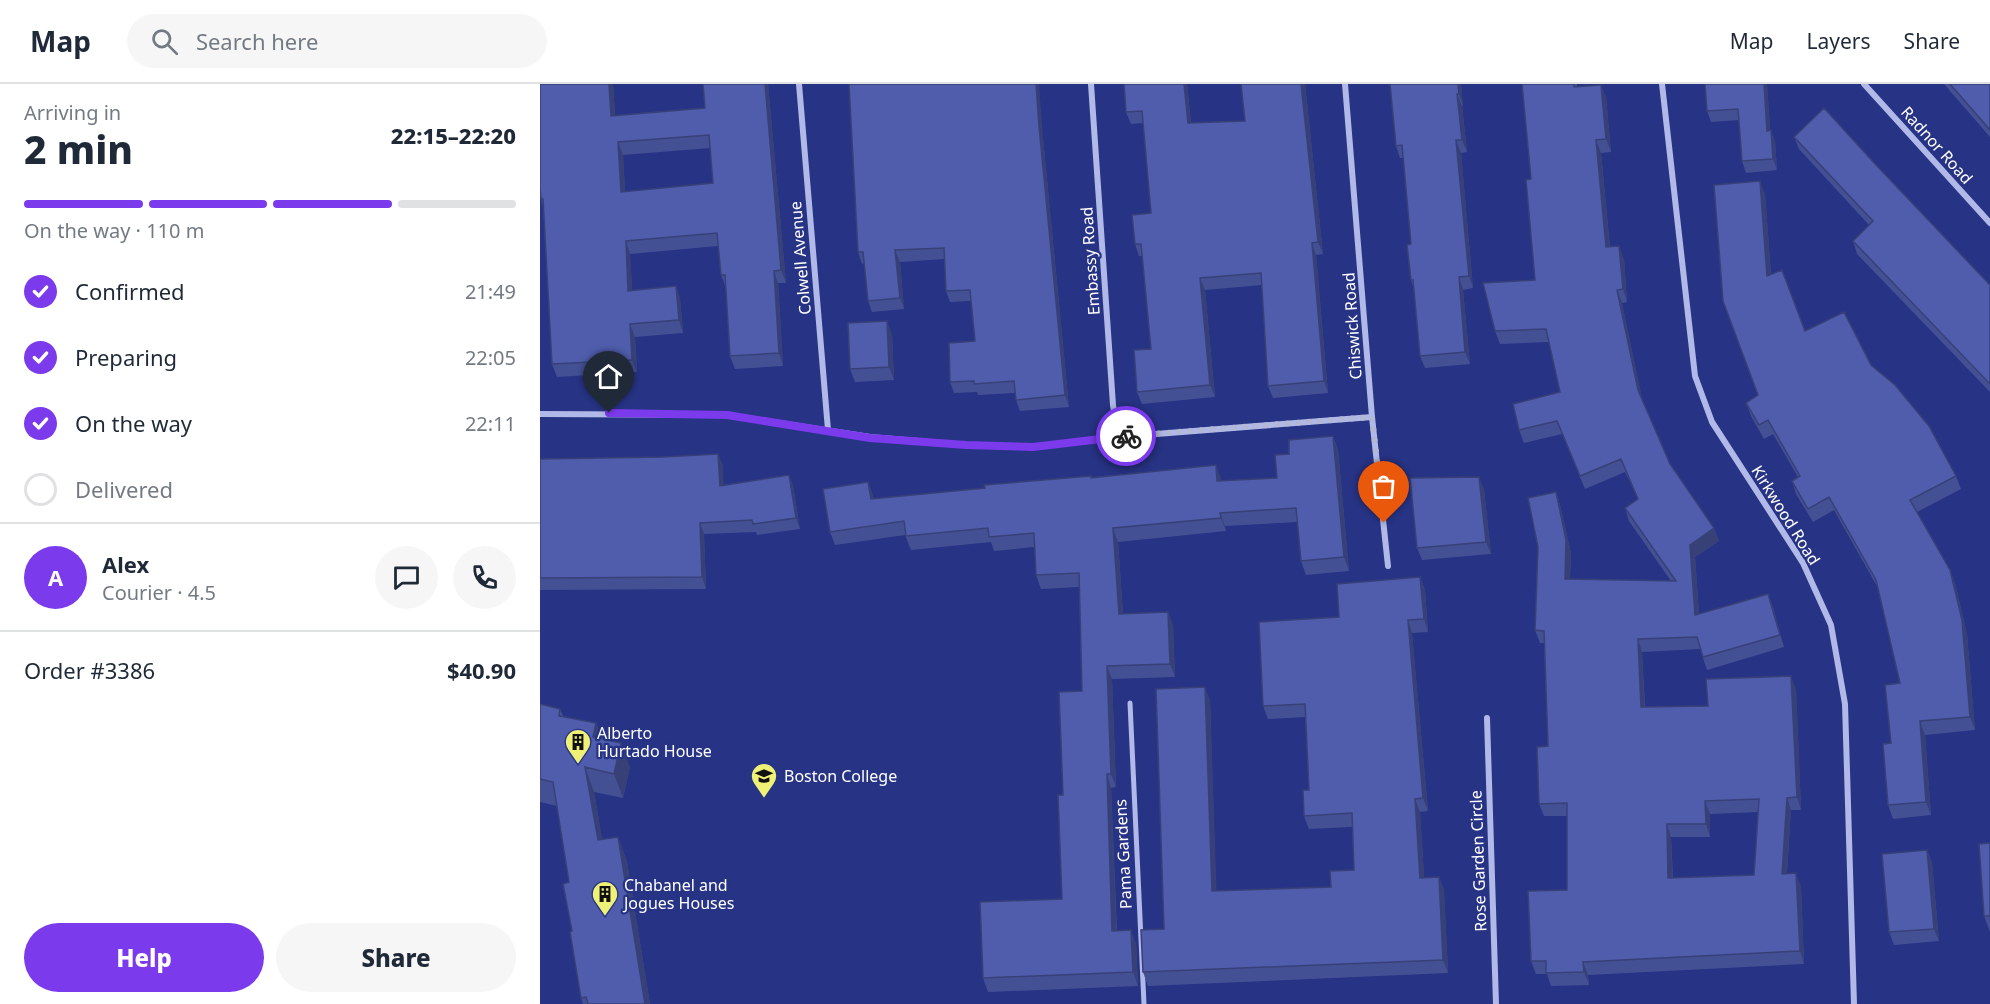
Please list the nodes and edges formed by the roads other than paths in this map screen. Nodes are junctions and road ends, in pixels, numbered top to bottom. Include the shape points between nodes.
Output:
1 (799, 84) edge
2 (1091, 84) edge
3 (1345, 84) edge
4 (1662, 84) edge
5 (1864, 84) edge
6 (1990, 223) edge
7 (540, 414) edge
8 (1372, 417) junction
9 (828, 430) junction
10 (1118, 437) junction
11 (1388, 566) dead end
12 (1130, 703) dead end
13 (1487, 718) dead end
14 (1144, 1004) edge
15 (1496, 1004) edge
16 (1854, 1004) edge

1 - 9 street, Colwell Avenue
2 - 10 street, Embassy Road
3 - 8 street, Chiswick Road
4 - 16 street, Kirkwood Road via 1695,376 1712,422 1803,563 1831,625 1845,704
5 - 6 street, Radnor Road
7 - 9 street via 727,415
8 - 10 street
8 - 11 street, Chiswick Road
9 - 10 street via 870,438 1033,447
12 - 14 street, Pama Gardens
13 - 15 street, Rose Garden Circle

